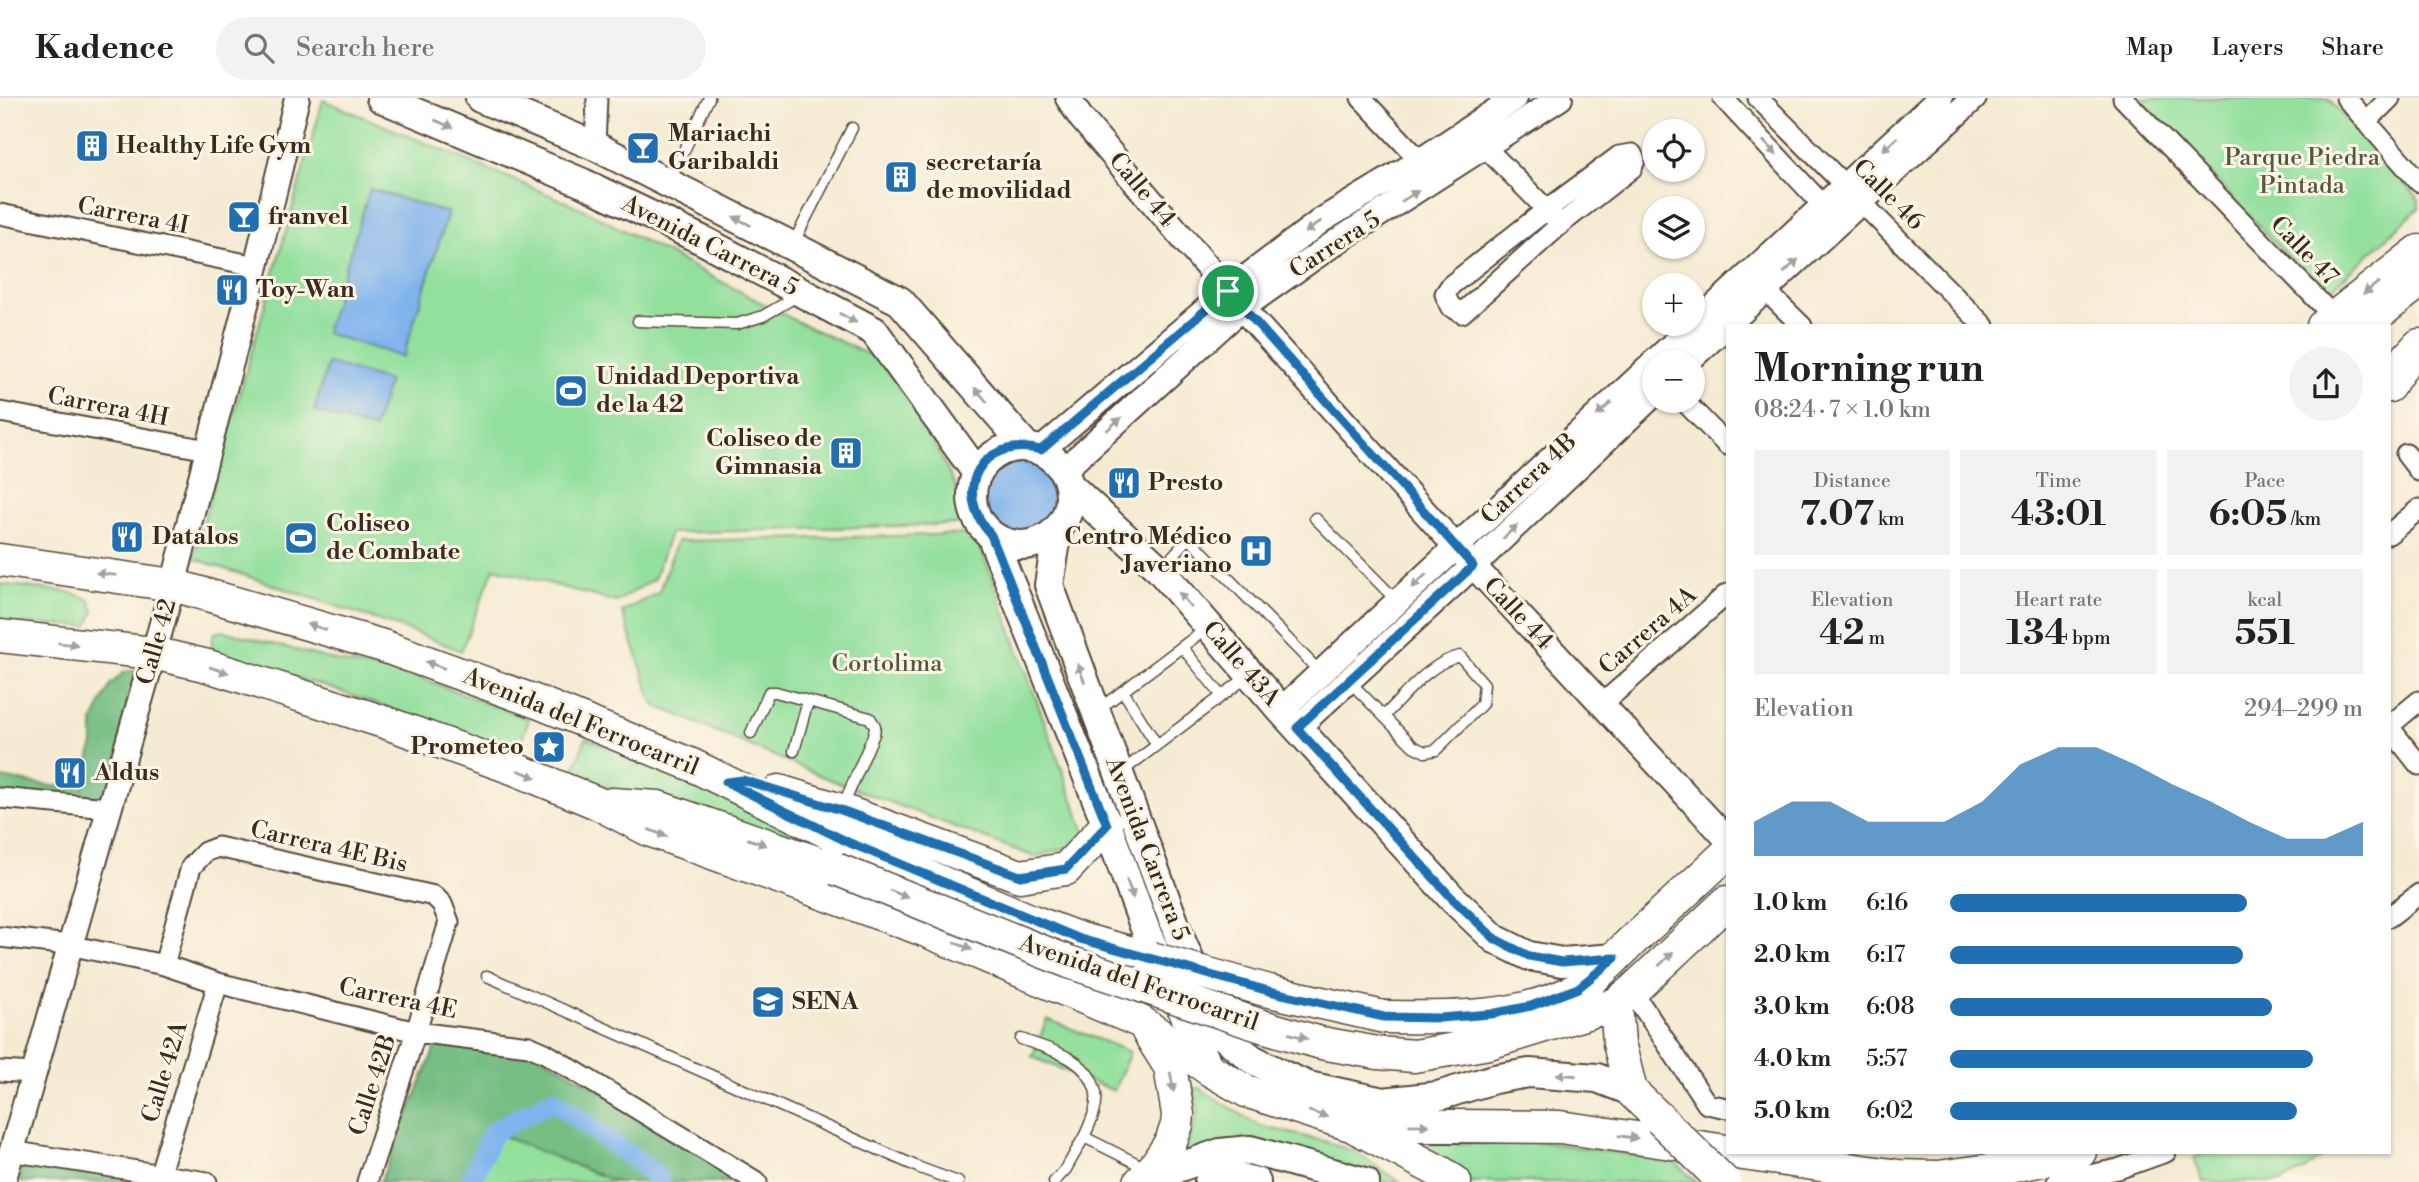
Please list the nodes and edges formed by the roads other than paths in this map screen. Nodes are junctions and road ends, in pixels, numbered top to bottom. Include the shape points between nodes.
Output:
1 (297, 98) edge
2 (382, 98) edge
3 (480, 98) edge
4 (597, 98) edge
5 (709, 98) edge
6 (1068, 98) edge
7 (1361, 98) edge
8 (1515, 98) edge
9 (1560, 98) edge
10 (1723, 98) edge
11 (1758, 98) edge
12 (1940, 98) edge
13 (1974, 98) edge
14 (2123, 98) edge
15 (2346, 98) edge
16 (2390, 98) edge
17 (2366, 122) junction
18 (852, 128) dead end
19 (595, 146) junction
20 (1484, 146) junction
21 (1420, 161) junction
22 (1437, 179) junction
23 (2419, 182) edge
24 (669, 184) junction
25 (1852, 194) junction
26 (1545, 211) junction
27 (1830, 213) junction
28 (0, 214) edge
29 (1562, 223) junction
30 (792, 246) junction
31 (2419, 251) edge
32 (256, 266) junction
33 (2419, 282) edge
34 (1765, 290) junction
35 (802, 293) junction
36 (1235, 300) junction
37 (638, 321) dead end
38 (2340, 323) edge
39 (1728, 324) edge
40 (1800, 324) edge
41 (1982, 324) edge
42 (1726, 326) edge
43 (2419, 345) edge
44 (1672, 350) edge
45 (1700, 350) edge
46 (1642, 376) edge
47 (2391, 383) edge
48 (1642, 405) edge
49 (0, 412) edge
50 (1696, 413) edge
51 (1726, 444) edge
52 (1033, 448) junction
53 (208, 450) junction
54 (2406, 454) dead end
55 (2419, 471) edge
56 (977, 473) junction
57 (1067, 479) junction
58 (2419, 509) edge
59 (1315, 518) dead end
60 (1058, 529) junction
61 (2391, 532) edge
62 (991, 535) junction
63 (1456, 547) junction
64 (0, 560) edge
65 (1473, 566) junction
66 (1160, 570) junction
67 (173, 584) junction
68 (1726, 595) edge
69 (1397, 601) junction
70 (1208, 627) junction
71 (0, 636) edge
72 (1182, 647) junction
73 (153, 653) junction
74 (1321, 673) junction
75 (1251, 674) junction
76 (1349, 681) junction
77 (1123, 691) junction
78 (1222, 696) junction
79 (808, 701) junction
80 (2419, 702) edge
81 (1601, 705) junction
82 (1095, 711) junction
83 (1384, 716) junction
84 (1289, 719) junction
85 (2391, 725) edge
86 (2391, 730) edge
87 (751, 733) dead end
88 (1157, 745) junction
89 (794, 751) dead end
90 (2419, 765) edge
91 (1119, 774) junction
92 (726, 782) junction
93 (0, 798) edge
94 (597, 803) junction
95 (108, 808) junction
96 (841, 810) junction
97 (1107, 825) junction
98 (1726, 838) edge
99 (1726, 854) edge
100 (843, 856) junction
101 (2419, 894) edge
102 (1726, 903) edge
103 (2391, 916) edge
104 (449, 922) joint
105 (0, 937) edge
106 (69, 945) junction
107 (1615, 958) junction
108 (164, 965) junction
109 (487, 976) dead end
110 (218, 983) junction
111 (1624, 997) junction
112 (1141, 1022) junction
113 (416, 1032) junction
114 (1021, 1039) dead end
115 (1210, 1070) junction
116 (0, 1071) edge
117 (33, 1073) junction
118 (1631, 1091) junction
119 (1726, 1108) edge
120 (1361, 1131) junction
121 (1084, 1137) junction
122 (10, 1151) junction
123 (1726, 1151) edge
124 (1749, 1154) edge
125 (2070, 1154) edge
126 (2159, 1154) edge
127 (159, 1176) junction
128 (1149, 1178) edge
129 (1212, 1180) edge
130 (3, 1182) edge
131 (206, 1182) edge
132 (367, 1182) edge
133 (757, 1182) edge
134 (958, 1182) edge
135 (1054, 1182) edge
136 (1256, 1182) edge
137 (1364, 1182) edge
138 (1455, 1182) edge
139 (1724, 1182) edge
140 (2057, 1182) edge

1 - 32 street, Calle 42
2 -> 35 main road, Avenida Carrera 5 via 583,183
3 - 19 main road, Avenida Carrera 5
4 - 19 street
5 - 24 lane
6 - 36 street, Calle 44
7 - 21 street
8 - 21 street, Carrera 5
9 - 20 street, Carrera 5
10 -> 27 street
11 - 25 street, Calle 46
12 -> 25 street, Carrera 4B
13 - 25 street, Carrera 4B
14 - 38 street, Calle 47
15 - 17 street
16 - 17 street
17 - 23 street
18 - 30 lane
19 - 24 main road, Avenida Carrera 5
20 - 22 street, Carrera 5
20 - 26 street
21 - 22 street
21 -> 36 street, Carrera 5 via 1322,220
36 -> 22 street, Carrera 5
30 -> 24 main road, Avenida Carrera 5
25 - 27 street, Carrera 4B
25 - 41 street, Calle 46
26 - 29 street
26 - 29 street via 1619,156 1632,154 1632,168
26 - 29 street via 1451,285 1445,294 1450,306 1462,313
34 -> 27 street, Carrera 4B
27 - 44 street, Carrera 4B
28 - 32 street, Carrera 4I
52 -> 30 main road, Avenida Carrera 5 via 900,301
31 -> 38 main road
32 - 53 street, Calle 42
33 - 38 main road
34 - 39 street, Carrera 4B
34 - 40 street
35 - 37 lane via 763,316 737,324
35 -> 56 main road, Avenida Carrera 5 via 874,331
36 - 52 street, Carrera 5
57 -> 36 street, Carrera 5
36 - 63 street, Calle 44
42 - 45 street, Carrera 4B
43 - 47 main road
46 -> 63 street, Carrera 4B
65 -> 48 street, Carrera 4B
49 - 53 street, Carrera 4H
50 - 51 street
52 - 56 main road via 998,452
52 - 57 main road via 1054,458
53 - 67 street, Calle 42
54 - 55 street
56 - 62 main road via 973,507
57 - 60 main road via 1071,502
57 - 66 main road, Calle 43A
58 - 61 street
59 - 69 lane
60 - 62 main road via 1028,545
82 -> 60 main road, Avenida Carrera 5 via 1049,585
62 - 97 main road, Avenida Carrera 5
63 - 65 street, Calle 44
63 -> 69 street, Carrera 4B
67 -> 64 main road, Avenida del Ferrocarril
65 - 76 street, Carrera 4B
65 - 81 street, Calle 44
70 -> 66 main road, Calle 43A
66 - 74 lane via 1189,538
67 - 73 street, Calle 42
92 -> 67 main road, Avenida del Ferrocarril via 561,711 383,646
68 - 81 street, Carrera 4A
69 - 74 street, Carrera 4B
70 - 72 lane
70 - 75 main road, Calle 43A
71 -> 73 main road
72 - 77 lane
72 - 78 lane
73 -> 94 main road via 384,722
73 - 95 street, Calle 42
74 - 84 street, Carrera 4B
75 - 78 lane
75 - 84 main road, Calle 43A
76 - 83 lane
76 - 84 street, Carrera 4B
77 - 82 lane
77 - 88 lane
78 - 88 lane
79 - 87 lane via 769,692
79 - 89 lane
79 - 96 lane via 870,718 875,726
80 - 85 street
81 - 98 street, Calle 44
82 - 91 main road, Avenida Carrera 5
83 - 83 lane via 1413,746 1425,752 1436,750 1482,704 1484,684 1460,656 1446,659
84 - 107 main road, Calle 43A via 1495,939 1529,956 1562,962
86 - 90 street
88 - 91 lane
118 -> 91 main road, Avenida Carrera 5 via 1597,1078 1530,1073 1438,1096 1383,1102 1308,1086 1252,1059 1221,1034
92 - 96 main road via 743,780
92 - 100 main road, Avenida del Ferrocarril
93 - 95 street
94 -> 100 main road, Avenida del Ferrocarril via 658,807
94 -> 112 main road via 649,830 924,930
95 - 106 street, Calle 42
96 - 97 main road via 1020,876 1066,869
97 -> 115 main road, Avenida Carrera 5 via 1147,934
99 - 107 main road, Avenida del Ferrocarril
100 - 107 main road, Avenida del Ferrocarril, bridge via 1080,939 1384,1017 1440,1018 1531,1006 1578,988
100 -> 111 main road, Avenida del Ferrocarril, bridge via 1069,962 1262,1026 1378,1053 1414,1056 1489,1043
101 - 103 street
111 -> 102 main road
104 - 108 street, Carrera 4E Bis via 434,896 218,847 205,852 191,867
104 - 113 street, Calle 42B
105 - 106 street, Carrera 4E
106 - 108 street, Carrera 4E
106 - 117 street, Calle 42
108 - 110 street, Carrera 4E
109 - 134 lane
110 - 113 street, Carrera 4E
110 - 127 street, Calle 42A
111 - 118 main road via 1619,1043
111 - 119 street via 1707,1104
112 - 115 main road
112 -> 128 main road via 1170,1067 1178,1114 1171,1142
113 - 132 street, Calle 42B
113 - 133 street, Carrera 4E via 529,1046
114 - 121 lane via 1079,1063 1096,1090 1094,1113
115 -> 120 main road via 1246,1091
116 - 117 street
117 - 122 street, Calle 42
118 - 139 main road, bridge
120 -> 123 main road via 1560,1127
120 - 138 main road
121 - 128 lane via 1145,1168
121 - 135 lane
122 - 127 street
122 - 130 street, Calle 42
124 - 125 main road via 1925,1177
126 - 140 street via 2118,1169
127 - 131 street
128 - 137 main road via 1220,1153 1250,1150
129 - 136 main road

